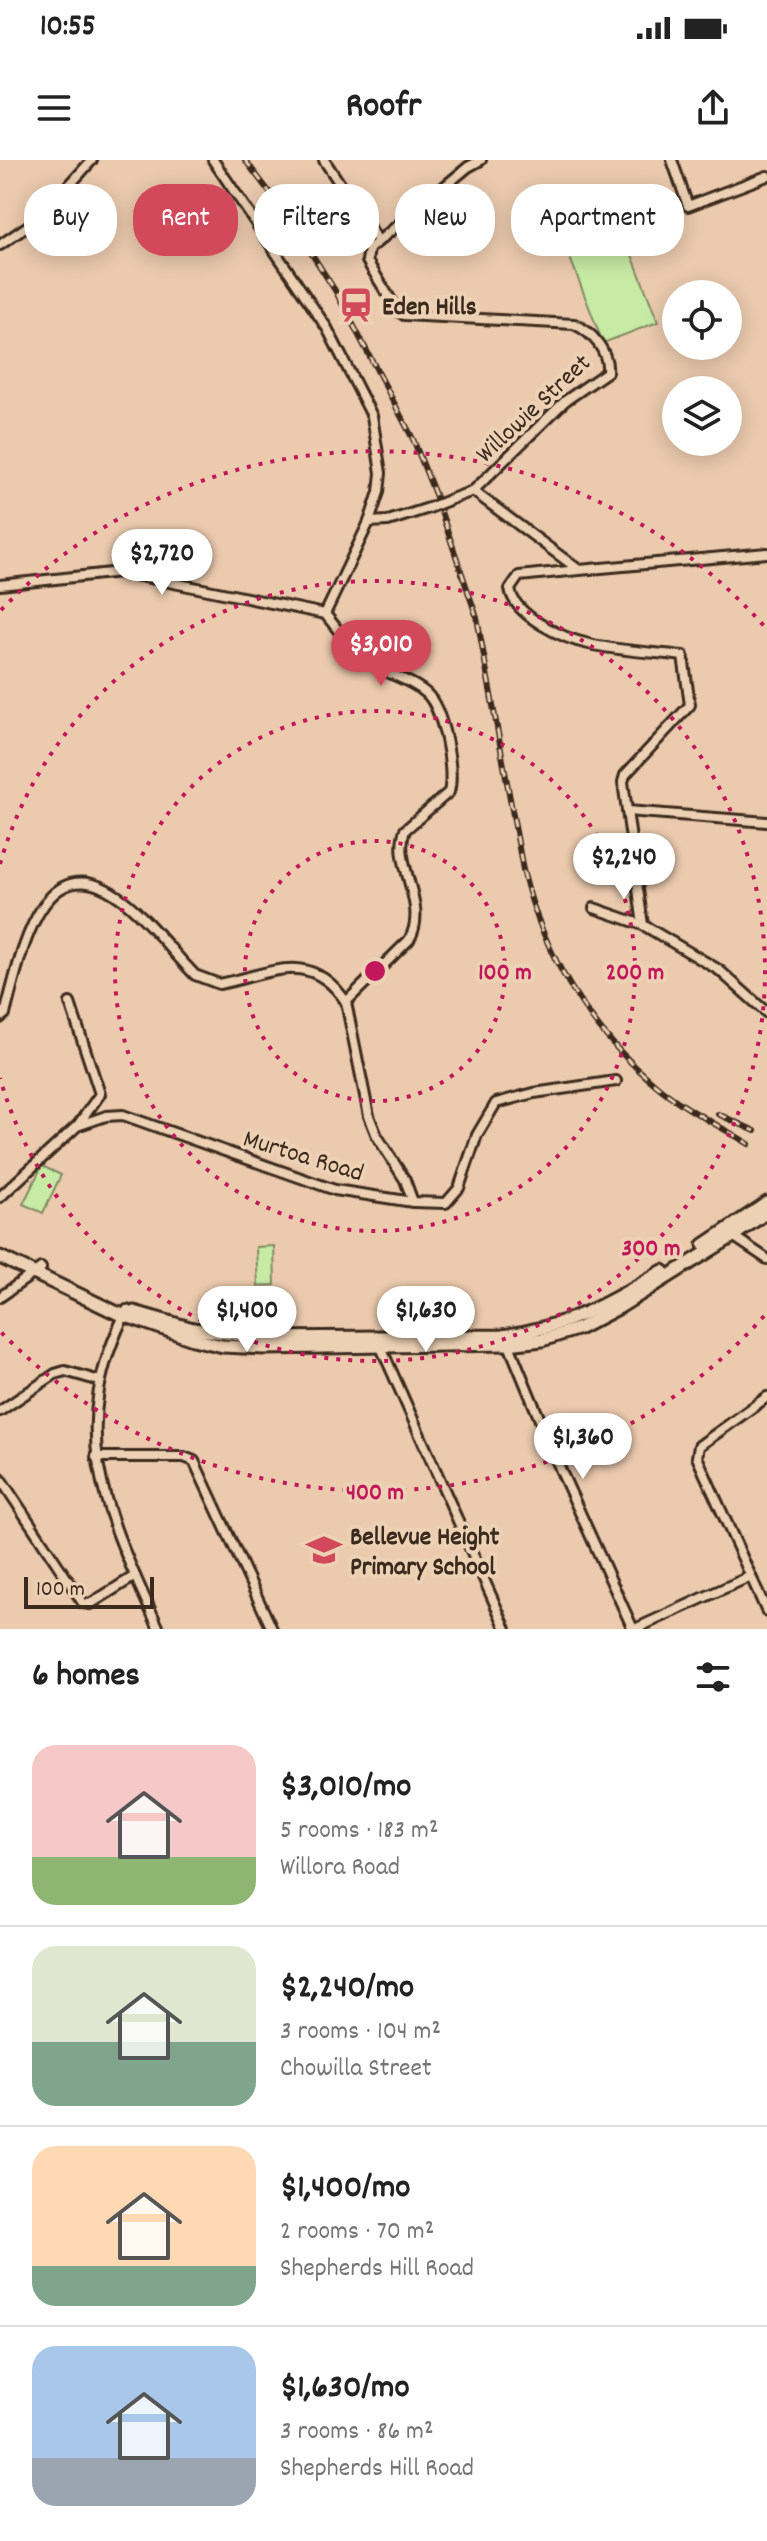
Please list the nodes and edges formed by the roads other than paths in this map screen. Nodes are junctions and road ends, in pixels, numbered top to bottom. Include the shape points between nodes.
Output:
1 (92, 160) edge
2 (213, 160) edge
3 (324, 160) edge
4 (481, 160) edge
5 (672, 160) edge
6 (767, 176) edge
7 (340, 184) edge
8 (379, 240) edge
9 (0, 245) edge
10 (368, 256) edge
11 (473, 491) junction
12 (369, 522) junction
13 (767, 553) edge
14 (579, 570) junction
15 (0, 585) edge
16 (325, 614) junction
17 (627, 811) junction
18 (767, 822) edge
19 (594, 908) dead end
20 (643, 925) junction
21 (346, 1002) junction
22 (70, 1003) dead end
23 (767, 1013) edge
24 (0, 1018) edge
25 (616, 1081) dead end
26 (77, 1126) junction
27 (0, 1197) edge
28 (413, 1202) junction
29 (767, 1203) edge
30 (767, 1212) edge
31 (733, 1236) junction
32 (0, 1250) edge
33 (0, 1257) edge
34 (767, 1259) edge
35 (38, 1270) junction
36 (0, 1297) edge
37 (126, 1313) junction
38 (507, 1340) junction
39 (380, 1342) junction
40 (100, 1381) junction
41 (767, 1397) edge
42 (0, 1411) edge
43 (96, 1457) junction
44 (0, 1478) edge
45 (135, 1576) junction
46 (751, 1576) junction
47 (767, 1612) edge
48 (159, 1629) edge
49 (272, 1629) edge
50 (506, 1629) edge
51 (634, 1629) edge

1 - 9 street via 41,217
2 - 12 street via 327,328 372,416 381,482
3 - 7 street
4 - 8 street
5 - 6 street via 688,206
10 - 11 street, Willowie Street via 399,313 574,324 598,342 608,361 607,372 565,401
11 - 12 street, bridge via 388,521
11 - 14 street
12 - 16 street
13 - 14 street
14 - 17 street via 519,576 511,597 531,618 588,644 683,656 688,678 690,705 625,775
15 - 16 street via 120,572
16 - 21 street via 360,655 432,699 452,781 444,798 402,837 414,931
17 - 18 street
17 - 20 street
19 - 20 street
20 - 23 street via 719,970
21 - 24 street via 305,968 208,982 195,975 125,901 78,881 56,891 31,926
21 - 28 street via 369,1116
22 - 26 street via 100,1094
25 - 28 street, Murtoa Road via 496,1103 477,1135 459,1188 446,1203
26 - 27 street, Murtoa Road
26 - 28 street, Murtoa Road via 123,1115 335,1190
29 - 38 main road via 610,1303
30 - 31 main road
31 - 34 street
31 - 38 main road via 580,1328 542,1340
32 - 35 main road
33 - 35 main road
35 - 36 street
35 - 37 main road
37 - 39 main road via 223,1334
37 - 40 street
38 - 39 main road
38 - 51 street
39 - 50 street
40 - 42 street via 65,1371 55,1374
40 - 43 street
41 - 46 street via 699,1446 697,1457
43 - 45 street via 111,1519
43 - 49 street via 194,1461
44 - 45 street via 83,1603 90,1604
45 - 48 street
46 - 47 street
46 - 51 street

